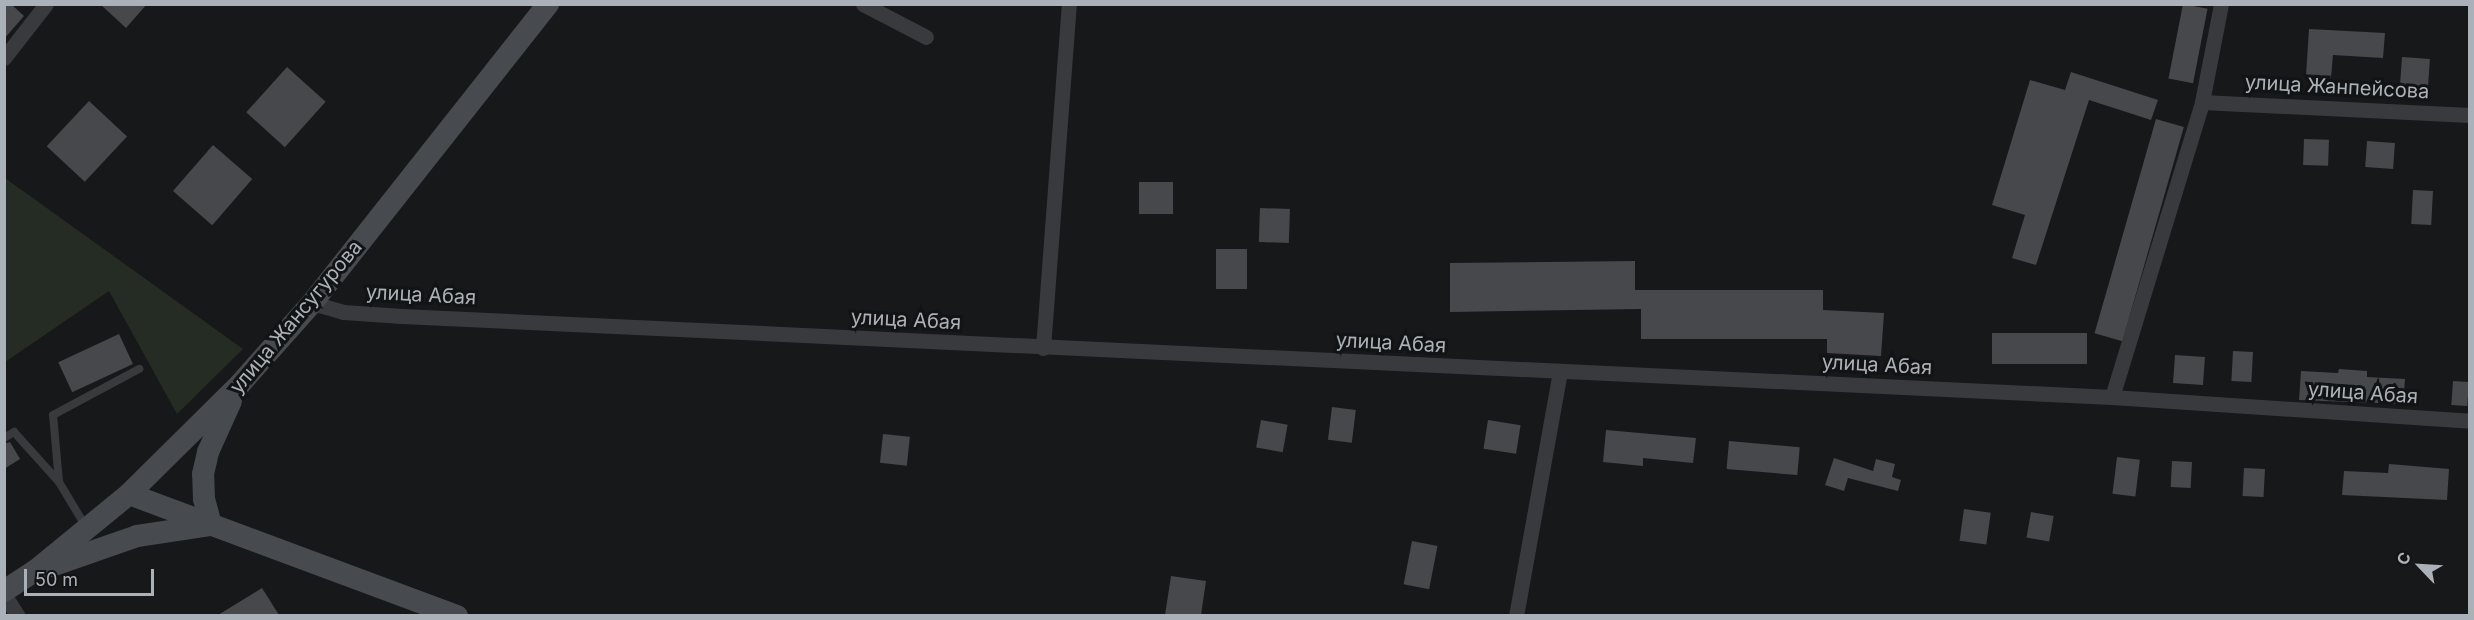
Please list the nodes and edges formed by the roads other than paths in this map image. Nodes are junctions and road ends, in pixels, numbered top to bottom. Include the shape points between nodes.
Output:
1 (46, 4) edge
2 (548, 4) edge
3 (863, 4) edge
4 (1069, 4) edge
5 (2221, 4) edge
6 (926, 38) dead end
7 (4, 58) edge
8 (2202, 102) junction
9 (2469, 114) edge
10 (312, 303) junction
11 (1043, 348) junction
12 (139, 369) dead end
13 (1560, 372) junction
14 (240, 384) junction
15 (2112, 397) junction
16 (2469, 421) edge
17 (4, 438) edge
18 (59, 483) junction
19 (129, 494) junction
20 (211, 525) junction
21 (87, 528) junction
22 (35, 571) junction
23 (4, 592) edge
24 (18, 615) edge
25 (457, 615) edge
26 (1516, 615) edge

1 - 7 street
2 - 10 main road, улица Жансугурова
3 - 6 street
4 - 11 street
5 - 8 street
8 - 9 street, улица Жанпейсова
8 - 15 street
10 - 11 street, улица Абая via 343,312 402,316
10 - 14 main road, улица Жансугурова
11 - 13 street, улица Абая
12 - 18 lane via 52,415
13 - 15 street, улица Абая
13 - 26 street
14 - 19 main road, улица Жансугурова
14 - 20 main road via 218,429 203,474
15 - 16 street, улица Абая
17 - 18 lane via 14,432
18 - 21 lane
19 - 20 main road
19 - 21 main road, улица Жансугурова
20 - 22 main road via 138,536
20 - 25 main road
21 - 22 main road, улица Жансугурова
22 - 23 main road, улица Жансугурова
23 - 24 street

